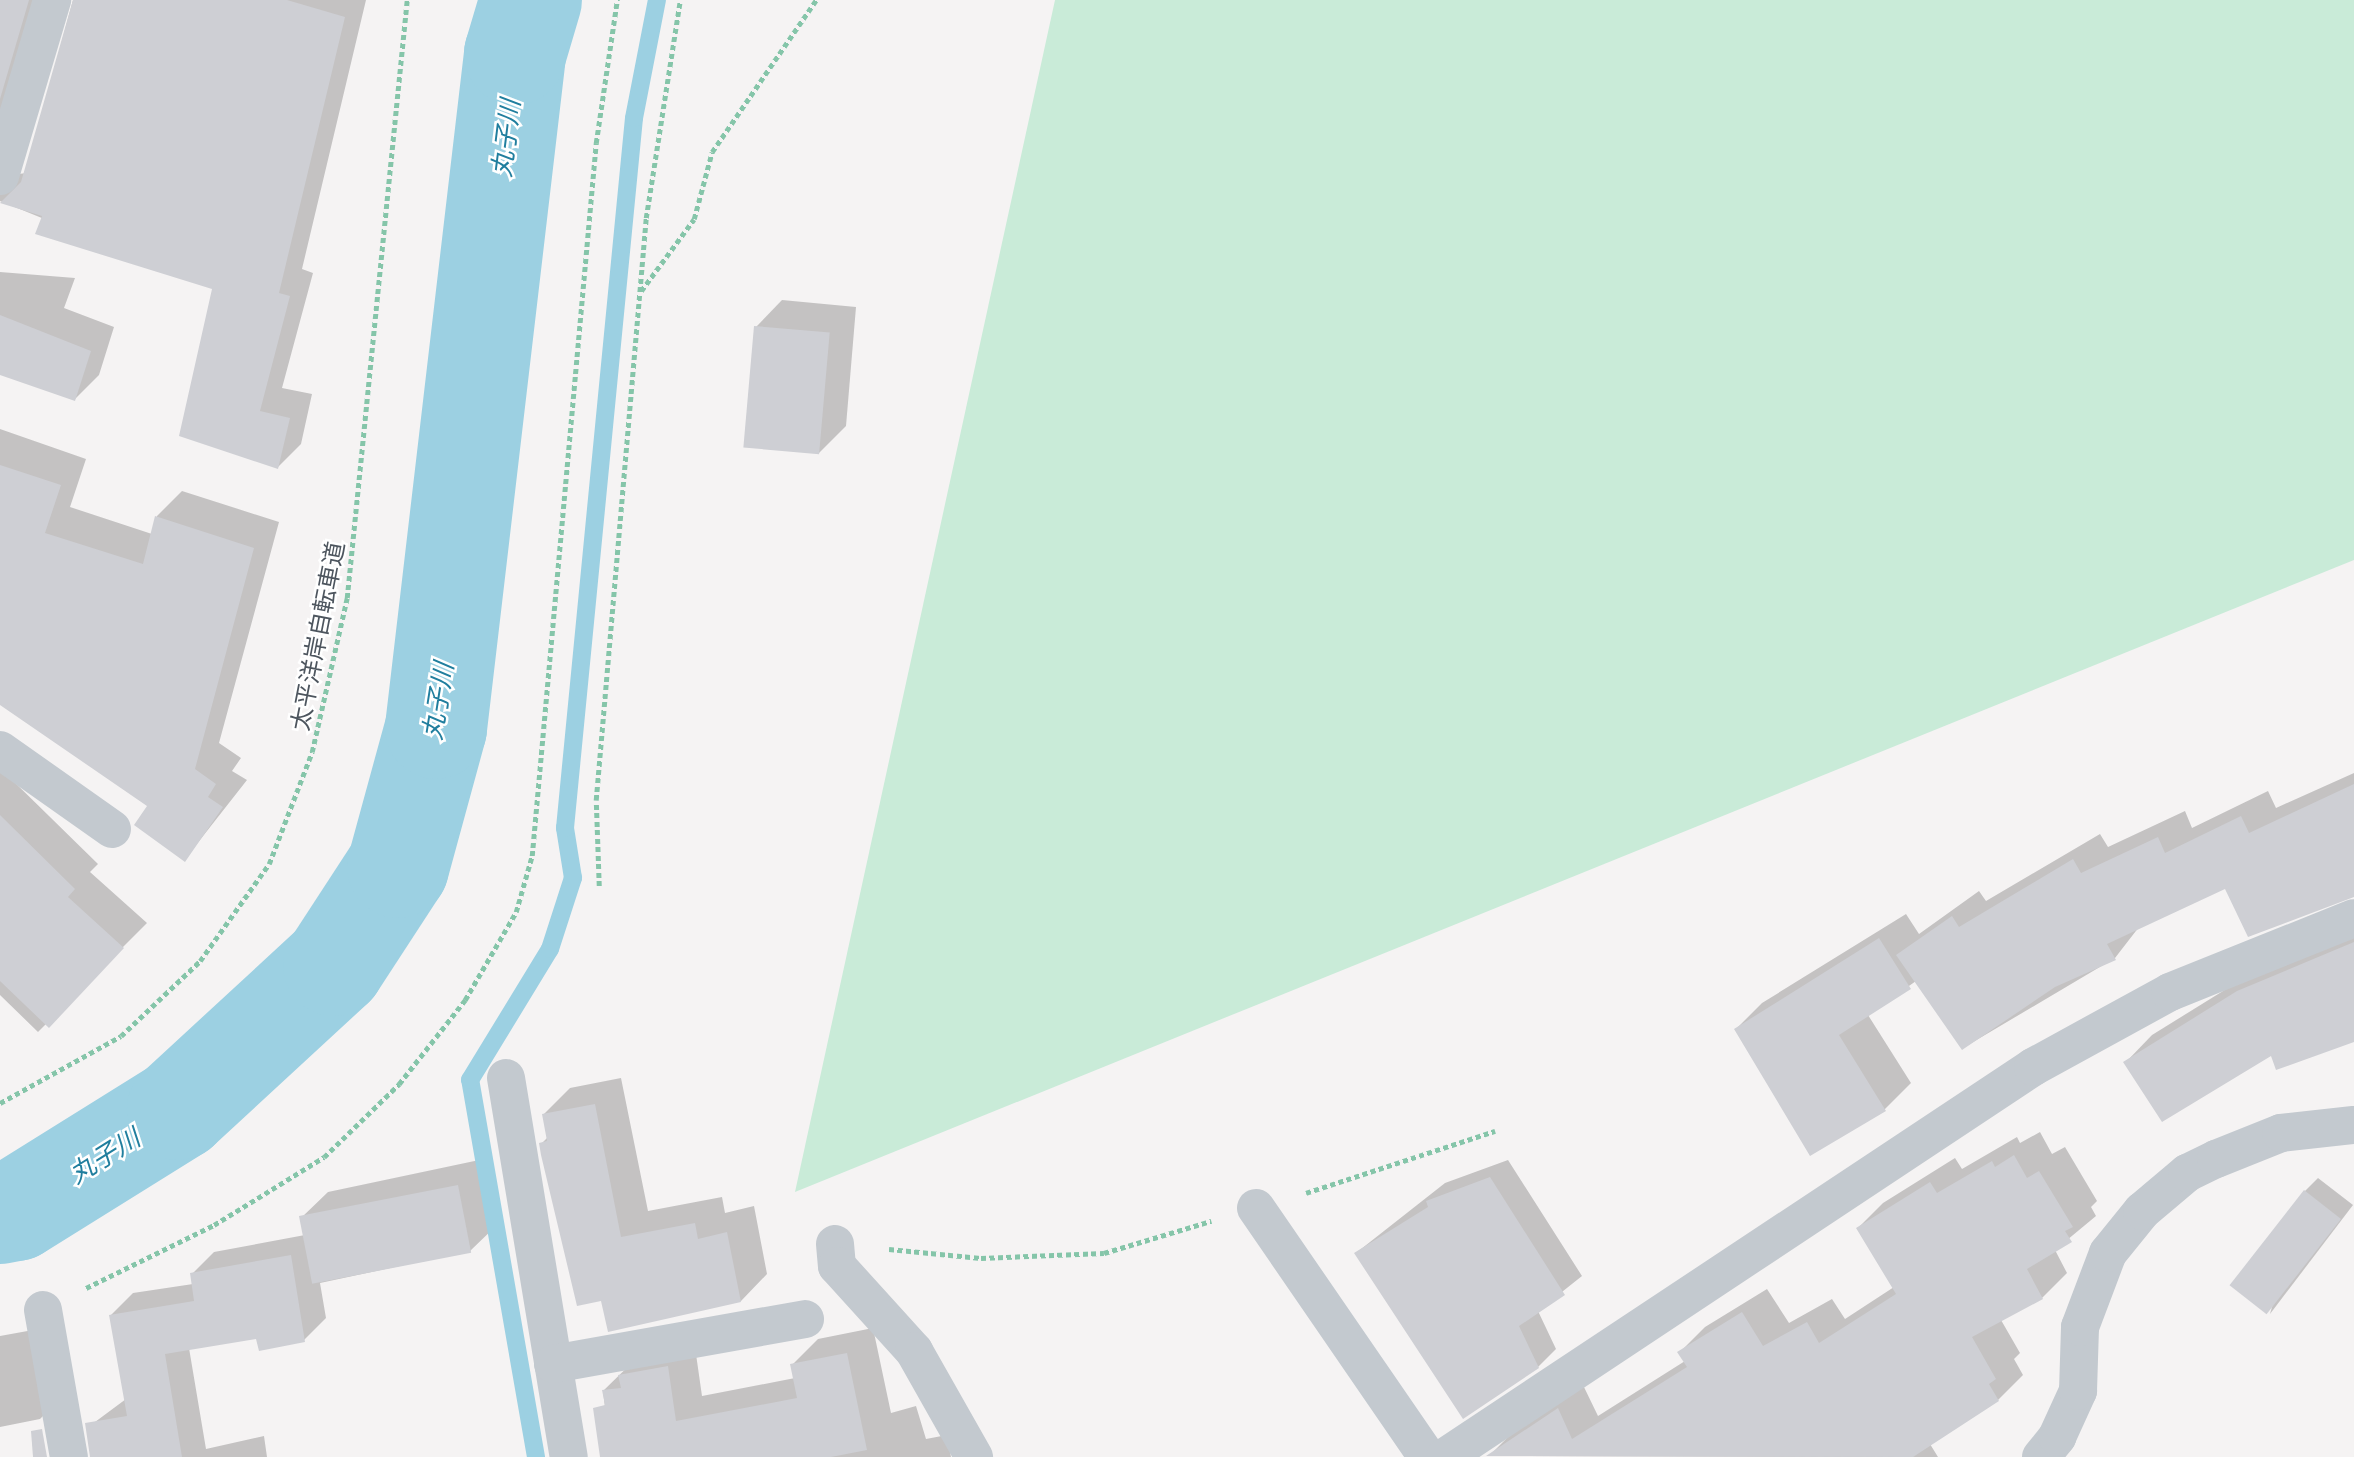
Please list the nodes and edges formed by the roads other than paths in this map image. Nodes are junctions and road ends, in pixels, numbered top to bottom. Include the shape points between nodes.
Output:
1 (52, 0) edge
2 (0, 176) edge
3 (0, 750) edge
4 (112, 829) dead end
5 (2354, 918) edge
6 (506, 1078) dead end
7 (2354, 1125) edge
8 (1256, 1208) road end
9 (835, 1244) road end
10 (43, 1310) road end
11 (805, 1319) dead end
12 (553, 1364) junction
13 (69, 1457) edge
14 (569, 1457) edge
15 (974, 1457) edge
16 (1427, 1457) edge
17 (1445, 1457) edge
18 (2041, 1457) edge

1 - 2 street
3 - 4 street
5 - 17 street via 2170,992 2032,1067
6 - 12 street
7 - 18 street via 2281,1133 2216,1159 2187,1172 2142,1211 2108,1253 2080,1327 2078,1391 2057,1437
8 - 16 street
9 - 15 street via 837,1266 914,1351
10 - 13 street
11 - 12 street
12 - 14 street

